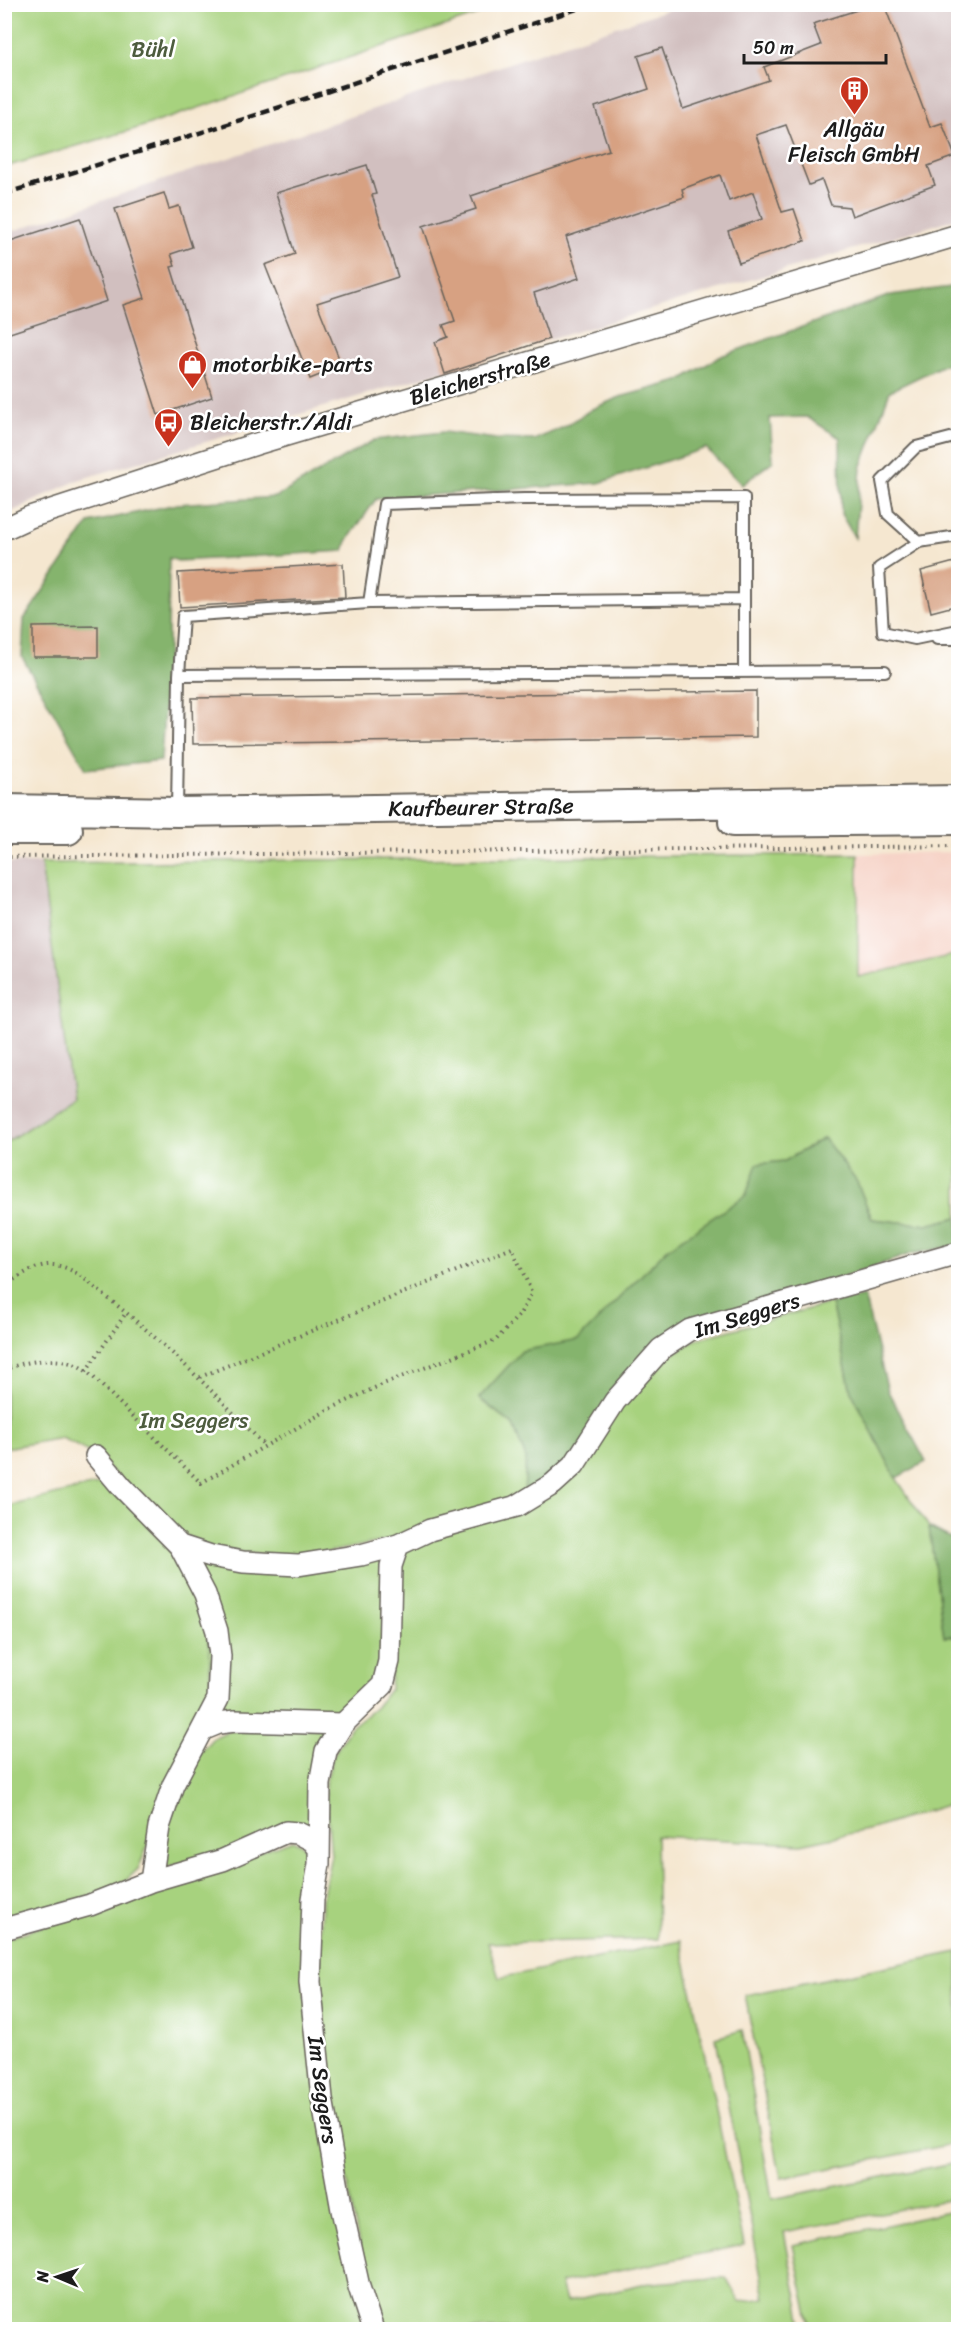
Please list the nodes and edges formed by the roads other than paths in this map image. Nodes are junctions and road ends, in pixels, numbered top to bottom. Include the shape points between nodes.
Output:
1 (958, 234) edge
2 (958, 436) edge
3 (4, 529) edge
4 (958, 536) edge
5 (919, 542) junction
6 (744, 599) junction
7 (369, 603) junction
8 (958, 630) edge
9 (915, 639) junction
10 (958, 639) edge
11 (744, 671) junction
12 (885, 671) dead end
13 (179, 675) junction
14 (958, 800) edge
15 (4, 809) edge
16 (177, 812) junction
17 (958, 820) edge
18 (4, 830) edge
19 (958, 1253) edge
20 (96, 1456) dead end
21 (398, 1545) junction
22 (180, 1546) junction
23 (343, 1724) junction
24 (202, 1730) junction
25 (317, 1846) junction
26 (151, 1881) junction
27 (4, 1929) edge
28 (373, 2330) edge

1 - 3 street, Bleicherstraße via 256,444 30,517
2 - 5 lane via 916,447 882,481 888,514
4 - 5 lane
5 - 9 lane via 879,568 883,632
6 - 7 lane
6 - 7 lane via 744,498 535,499 384,504
6 - 11 lane
7 - 13 lane via 183,616
8 - 9 lane
9 - 10 lane
11 - 12 lane
11 - 13 lane
13 - 16 lane
14 - 16 main road, Kaufbeurer Straße
15 - 16 main road, Kaufbeurer Straße
17 - 18 main road, Kaufbeurer Straße
19 - 21 street, Im Seggers via 690,1330 661,1349 615,1401 574,1465 553,1484 517,1506 430,1530
20 - 22 street
21 - 22 street via 298,1565 243,1562
21 - 23 street, Im Seggers via 390,1576 389,1660 383,1685
22 - 24 street via 205,1594 218,1639 218,1699
23 - 24 street via 236,1721
23 - 25 street, Im Seggers via 326,1751
24 - 26 street via 188,1752 159,1827
25 - 26 street via 298,1833 285,1832 223,1860
25 - 28 street, Im Seggers via 310,1982 322,2098 342,2210
26 - 27 street via 90,1905

